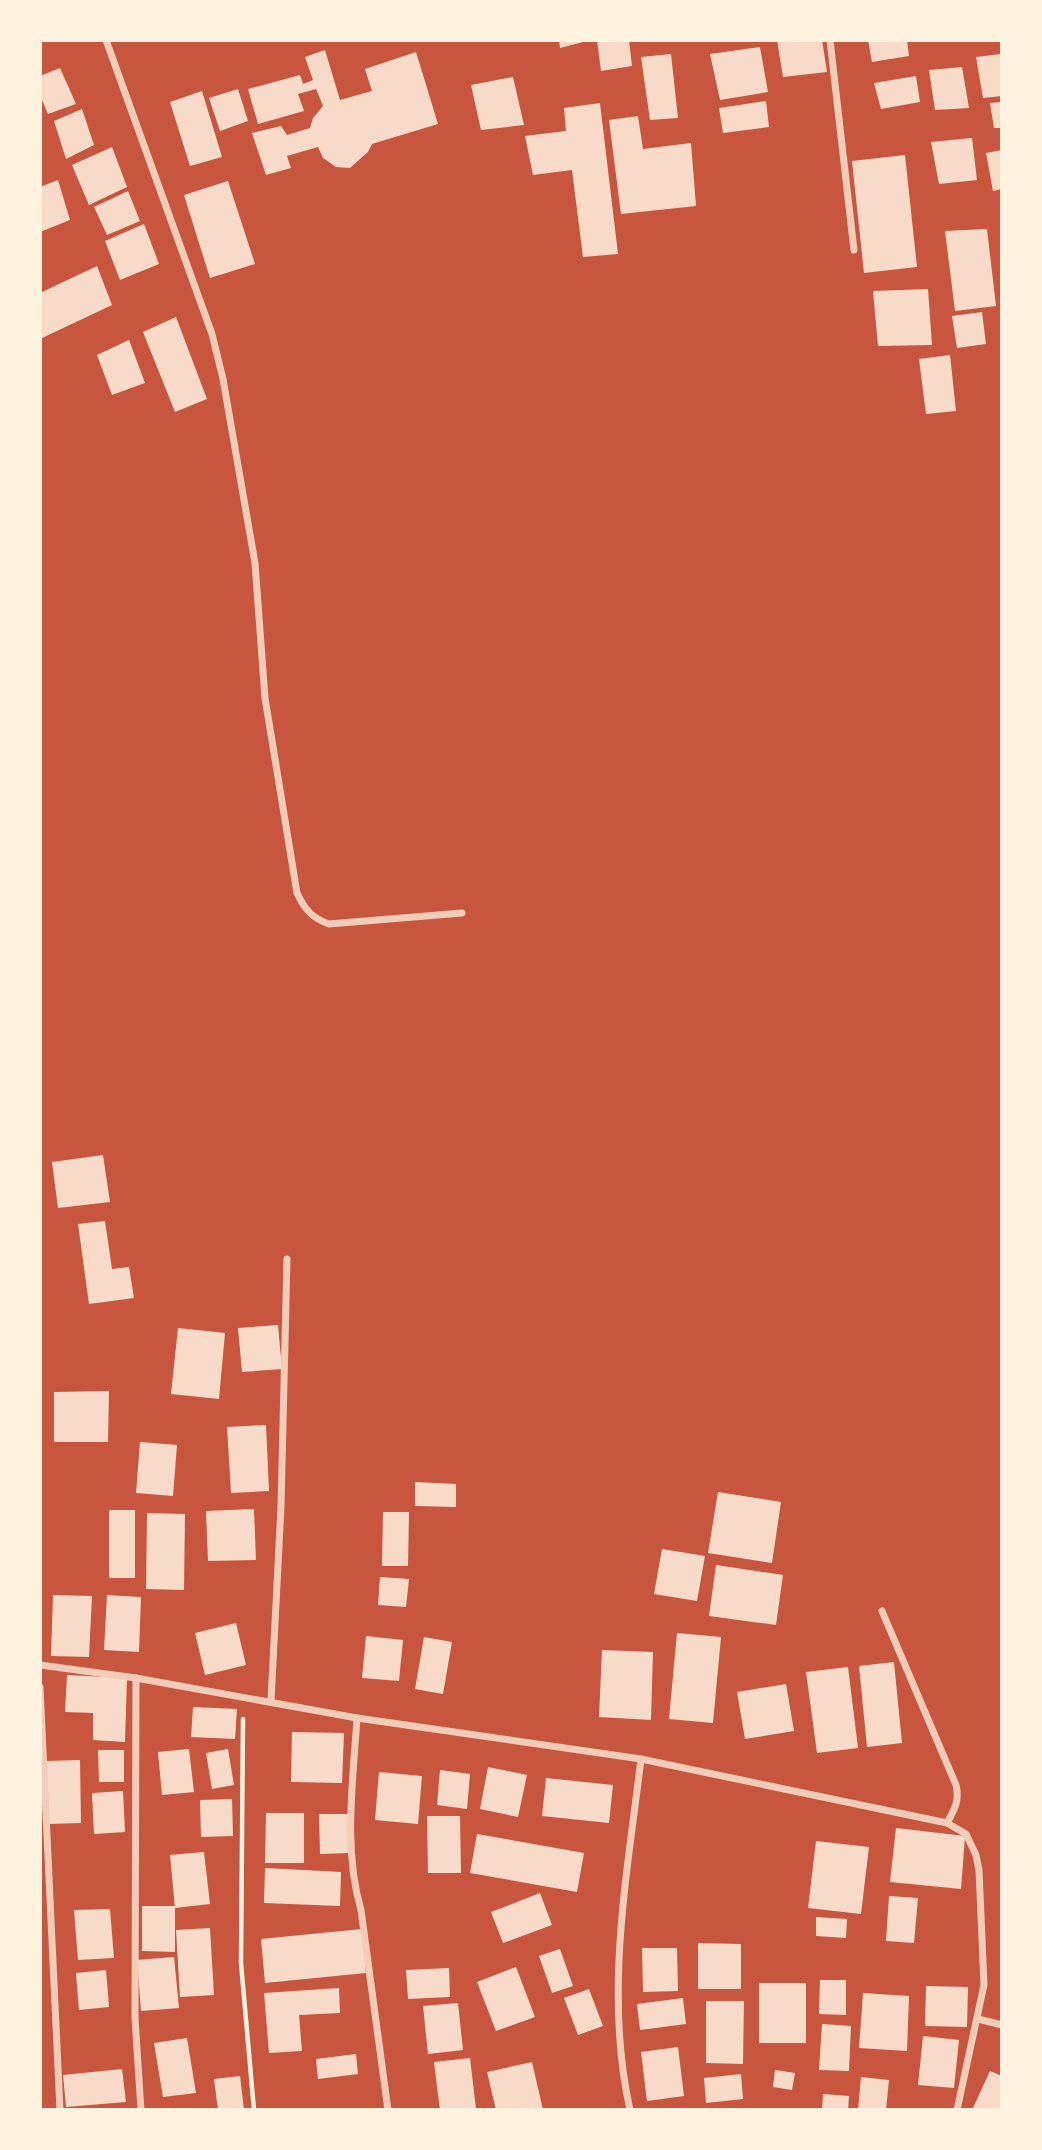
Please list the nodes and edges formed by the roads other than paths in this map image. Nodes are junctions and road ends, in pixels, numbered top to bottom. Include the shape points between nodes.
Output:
1 (106, 40) edge
2 (830, 40) edge
3 (854, 250) dead end
4 (462, 913) dead end
5 (287, 1259) dead end
6 (882, 1611) dead end
7 (40, 1665) edge
8 (136, 1678) junction
9 (40, 1687) edge
10 (271, 1702) junction
11 (357, 1717) junction
12 (641, 1759) junction
13 (947, 1823) junction
14 (978, 2020) junction
15 (1002, 2025) edge
16 (60, 2110) edge
17 (141, 2110) edge
18 (388, 2110) edge
19 (630, 2110) edge
20 (957, 2110) edge

1 - 4 street via 212,334 223,379 256,563 265,698 297,893 315,919 329,924
2 - 3 street
5 - 10 street
6 - 13 street via 956,1785 957,1805
7 - 8 street
8 - 10 street
8 - 17 street via 135,2018
9 - 16 street
10 - 11 street
11 - 12 street
11 - 18 street via 351,1851
12 - 13 street
12 - 19 street via 617,1961 618,2029
13 - 14 street via 966,1834 979,1870 984,1985
14 - 15 street
14 - 20 street

